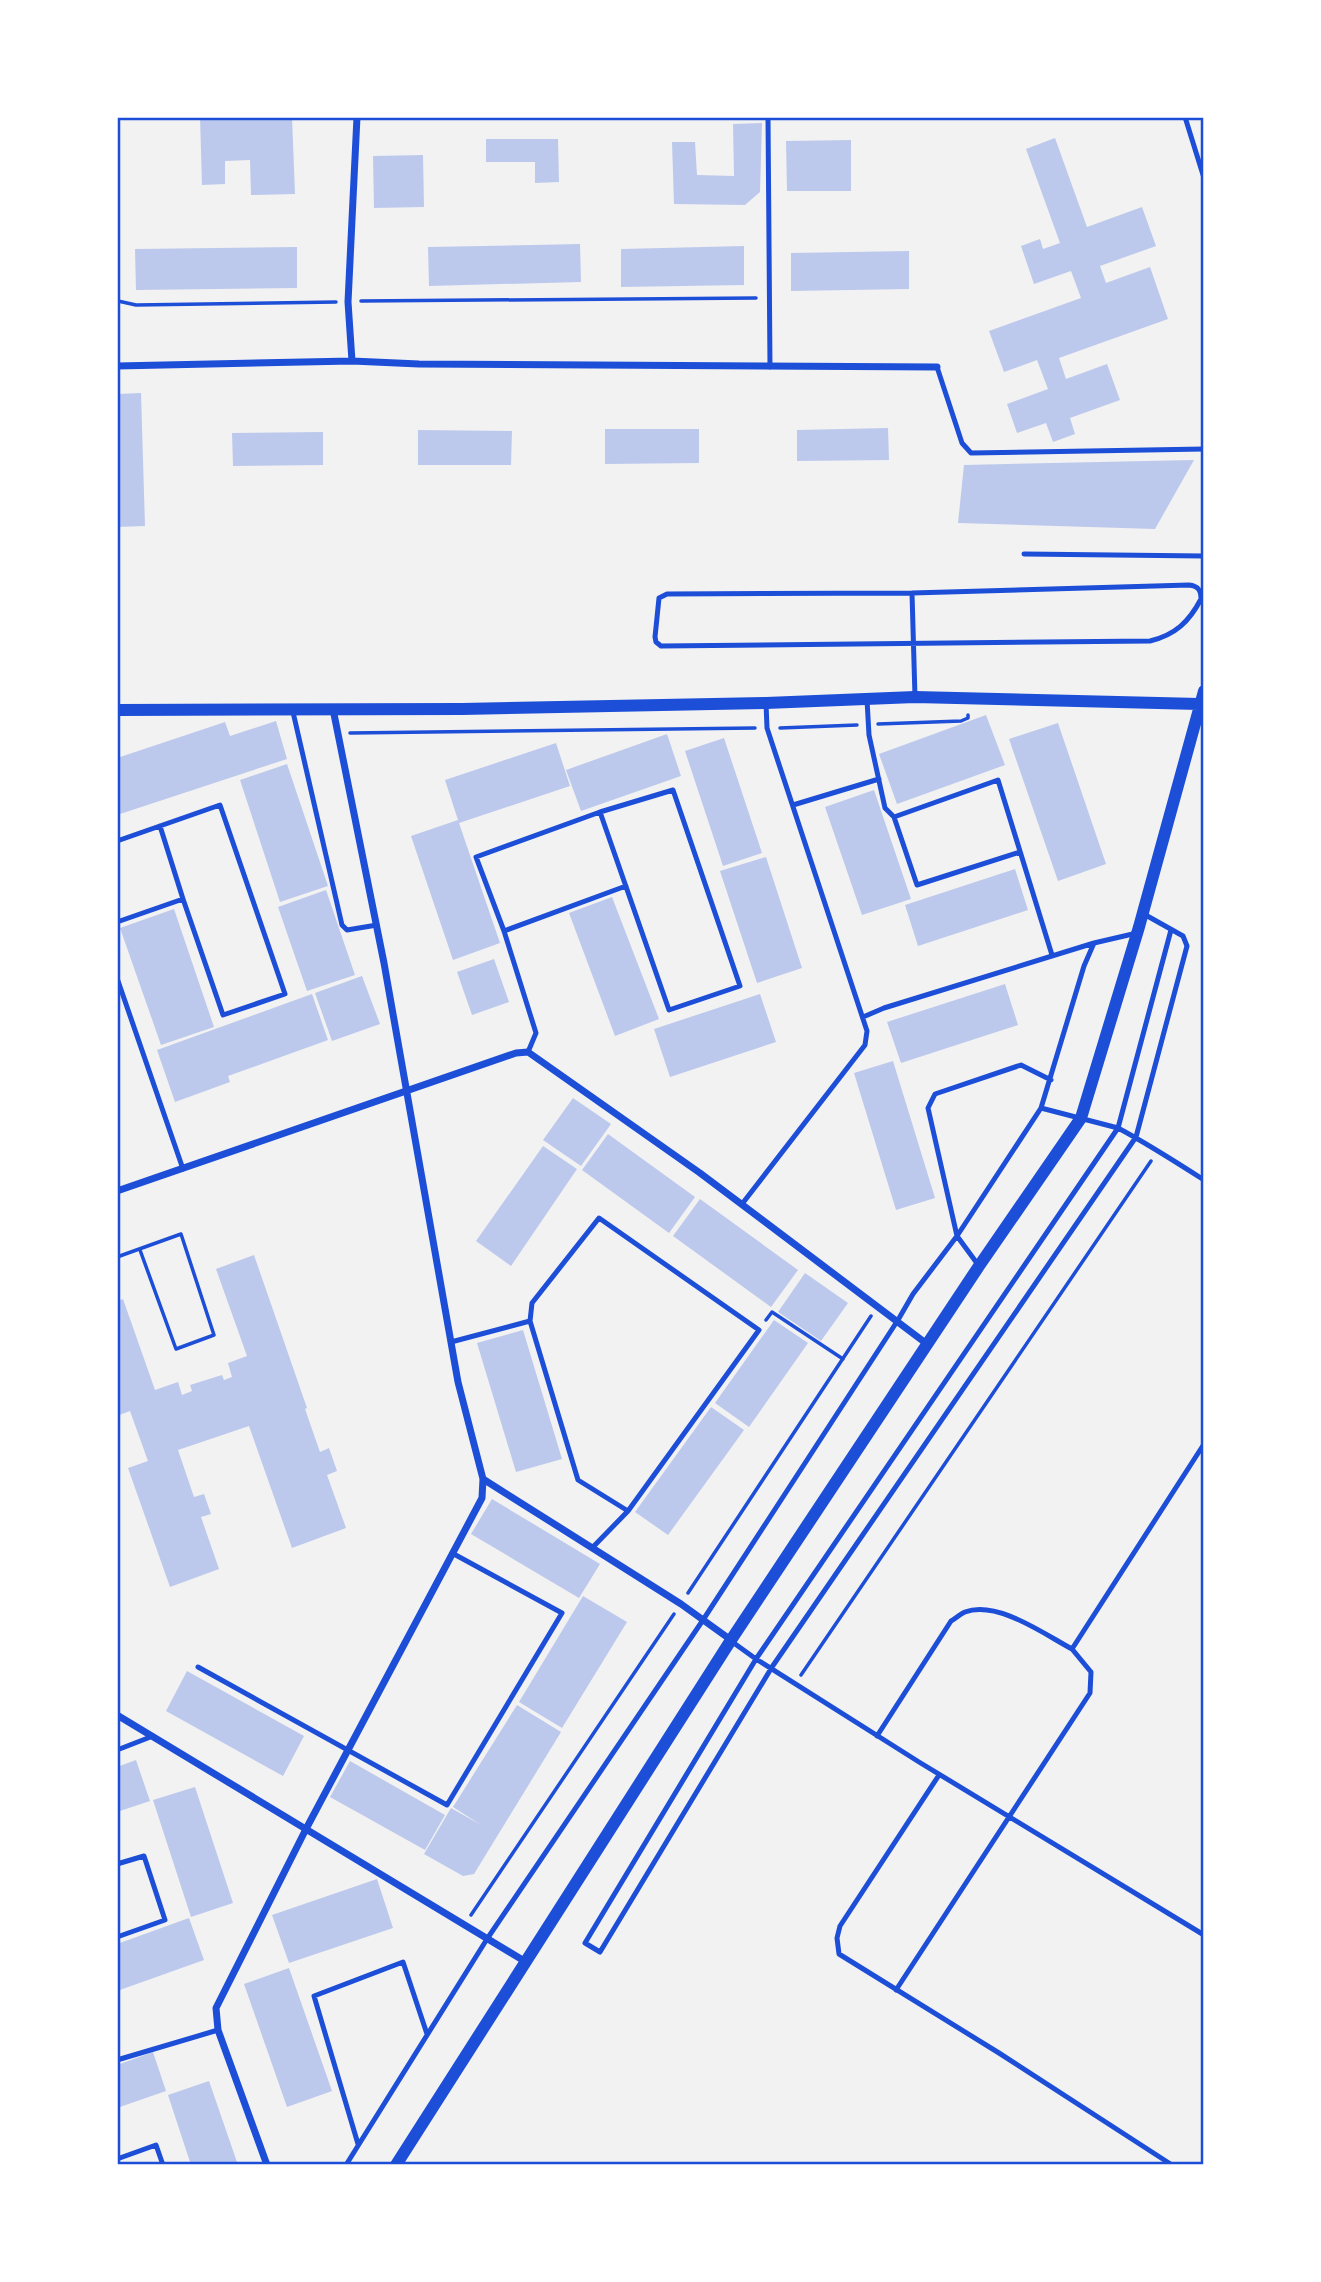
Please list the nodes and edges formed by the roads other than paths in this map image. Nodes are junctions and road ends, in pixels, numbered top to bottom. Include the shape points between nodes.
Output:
1 (357, 117) edge
2 (768, 117) edge
3 (1185, 117) edge
4 (1204, 178) edge
5 (352, 361) junction
6 (117, 366) edge
7 (771, 367) junction
8 (937, 367) joint
9 (1204, 449) edge
10 (1024, 554) dead end
11 (1204, 556) edge
12 (912, 593) junction
13 (915, 645) junction
14 (1204, 691) edge
15 (915, 697) junction
16 (867, 699) junction
17 (766, 704) junction
18 (1199, 704) junction
19 (293, 709) junction
20 (333, 709) junction
21 (117, 710) edge
22 (879, 779) junction
23 (793, 806) junction
24 (600, 812) junction
25 (894, 817) junction
26 (160, 826) junction
27 (117, 841) edge
28 (1020, 852) junction
29 (626, 886) junction
30 (183, 900) junction
31 (1142, 913) junction
32 (117, 922) edge
33 (377, 925) junction
34 (1171, 930) junction
35 (504, 931) junction
36 (1137, 933) junction
37 (1094, 943) junction
38 (1052, 955) junction
39 (117, 978) edge
40 (863, 1017) junction
41 (528, 1052) junction
42 (1051, 1080) junction
43 (406, 1091) junction
44 (1041, 1108) junction
45 (1081, 1118) junction
46 (1118, 1128) junction
47 (1136, 1138) junction
48 (183, 1168) junction
49 (1204, 1181) edge
50 (117, 1191) edge
51 (742, 1204) junction
52 (957, 1236) junction
53 (979, 1266) junction
54 (898, 1320) junction
55 (530, 1321) junction
56 (451, 1342) junction
57 (928, 1344) junction
58 (1204, 1444) edge
59 (483, 1479) junction
60 (628, 1511) junction
61 (592, 1548) junction
62 (453, 1553) junction
63 (703, 1619) junction
64 (731, 1640) junction
65 (1072, 1649) junction
66 (756, 1659) junction
67 (198, 1667) dead end
68 (772, 1667) junction
69 (117, 1715) edge
70 (877, 1735) junction
71 (153, 1736) junction
72 (117, 1750) edge
73 (350, 1750) junction
74 (939, 1775) junction
75 (1009, 1817) junction
76 (306, 1829) junction
77 (117, 1864) edge
78 (1204, 1935) edge
79 (117, 1937) edge
80 (487, 1939) junction
81 (526, 1963) junction
82 (896, 1990) junction
83 (218, 2030) junction
84 (427, 2035) junction
85 (117, 2060) edge
86 (358, 2145) junction
87 (117, 2159) edge
88 (163, 2165) edge
89 (267, 2165) edge
90 (346, 2165) edge
91 (396, 2165) edge
92 (1172, 2165) edge

1 - 5 street via 348,302
2 - 7 lane
3 - 4 lane
5 - 6 street
5 - 7 street
7 - 8 street
8 - 9 lane via 961,443 971,453
10 - 11 lane
12 - 13 lane
12 - 13 lane via 667,594 659,598 655,637 661,646
12 - 13 lane via 1195,586 1201,594 1179,629 1150,641
13 - 15 lane
14 - 18 street
15 - 16 street
15 - 18 street
16 - 17 street
16 - 22 lane
17 - 20 street
17 - 23 lane via 767,728
18 - 31 street
19 - 20 street
19 - 21 street
19 - 33 lane via 342,925 346,930
20 - 33 street
22 - 23 lane
22 - 25 lane via 885,808
23 - 40 lane
24 - 29 lane
24 - 29 lane via 673,790 740,986 668,1010
24 - 35 lane via 476,857
25 - 28 lane via 917,886
25 - 28 lane via 998,780
26 - 27 lane
26 - 30 lane
26 - 30 lane via 220,805 285,994 223,1015
28 - 38 lane
29 - 35 lane
30 - 32 lane
31 - 34 lane
31 - 36 street
33 - 43 street
34 - 46 lane
34 - 47 lane via 1183,936 1187,946
35 - 41 lane via 536,1033
36 - 37 lane
36 - 45 street
37 - 38 lane
37 - 42 lane
38 - 40 lane
39 - 48 lane
40 - 51 lane via 865,1045
41 - 43 street
41 - 51 street
42 - 44 lane
42 - 52 lane via 1021,1065 935,1094 928,1108
43 - 48 street
43 - 56 street
44 - 45 lane
44 - 52 lane
45 - 46 lane
45 - 53 street
46 - 47 lane
46 - 66 lane
47 - 49 lane
47 - 68 lane
48 - 50 street
51 - 54 street
52 - 53 lane
52 - 54 lane
53 - 57 street
54 - 57 street
54 - 63 lane
55 - 56 lane
55 - 60 lane via 578,1480
55 - 60 lane via 532,1303 599,1218 758,1330
56 - 59 street
57 - 64 street
58 - 65 lane
59 - 61 street
59 - 62 street via 482,1498
60 - 61 lane
61 - 63 street
62 - 73 street
62 - 73 lane via 562,1613 447,1805
63 - 64 street
63 - 80 lane
64 - 66 lane
64 - 81 street
65 - 70 lane via 1012,1617 990,1610 965,1612 951,1621
65 - 75 lane via 1091,1672 1090,1693
66 - 68 lane
66 - 68 lane via 585,1943 600,1952
67 - 73 lane
68 - 70 lane
69 - 71 street
70 - 74 lane
71 - 72 lane
71 - 76 street
73 - 76 street
74 - 75 lane
74 - 82 lane via 840,1926 837,1938 839,1954
75 - 78 lane
75 - 82 lane
76 - 80 street
76 - 83 street via 216,2008
77 - 79 lane via 144,1856 165,1920
80 - 81 street
80 - 84 lane
81 - 91 street
82 - 92 lane
83 - 85 lane
83 - 89 street
84 - 86 lane
84 - 86 lane via 403,1962 314,1996
86 - 90 lane
87 - 88 lane via 156,2145

